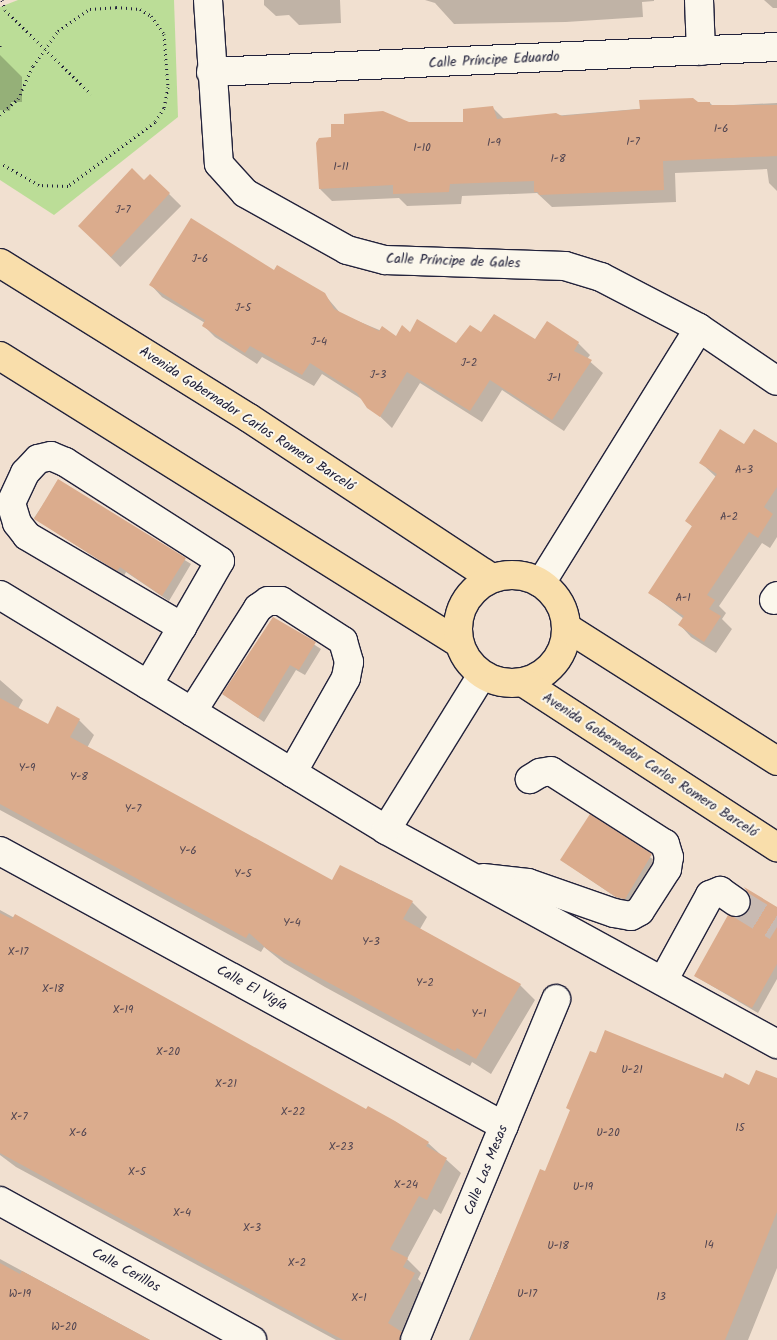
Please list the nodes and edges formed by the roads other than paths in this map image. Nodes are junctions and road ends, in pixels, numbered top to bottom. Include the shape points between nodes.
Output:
1 (208, 0) edge
2 (698, 0) edge
3 (777, 47) edge
4 (701, 51) junction
5 (212, 72) junction
6 (0, 263) edge
7 (698, 328) junction
8 (0, 356) edge
9 (777, 381) edge
10 (492, 578) junction
11 (541, 583) junction
12 (0, 596) edge
13 (182, 627) junction
14 (566, 627) junction
15 (460, 644) junction
16 (482, 675) junction
17 (524, 683) junction
18 (148, 685) junction
19 (192, 712) junction
20 (777, 761) edge
21 (292, 773) junction
22 (530, 779) dead end
23 (386, 830) junction
24 (777, 847) edge
25 (0, 851) edge
26 (472, 877) junction
27 (736, 902) tunnel mouth
28 (663, 981) junction
29 (556, 999) dead end
30 (777, 1044) edge
31 (504, 1126) junction
32 (0, 1201) edge
33 (252, 1340) edge
34 (415, 1340) edge

1 - 5 street, Calle Príncipe de Gales
2 - 4 street
3 - 4 street, Calle Príncipe Eduardo
4 - 5 street, Calle Príncipe Eduardo
5 - 7 street, Calle Príncipe de Gales via 219,164 246,193 299,225 347,250 385,260 565,266 601,277
6 - 10 main road, Avenida Gobernador Carlos Romero Barceló via 248,418
7 - 9 street, Calle Príncipe de Gales
7 - 11 street
8 - 15 main road
10 - 11 main road via 521,575
10 - 15 main road via 480,584 465,600 458,620
11 - 14 main road via 556,598
12 - 18 street
13 - 13 street via 220,561 65,462 51,456 38,458 25,473 11,503 17,523 27,536
13 - 18 street
14 - 17 main road via 558,658 544,674
14 - 20 main road
15 - 16 main road via 467,661
16 - 17 main road via 503,683
16 - 23 street
17 - 24 main road, Avenida Gobernador Carlos Romero Barceló
18 - 19 street
19 - 21 street
19 - 21 street via 258,608 268,601 281,601 343,641 348,652 346,678
21 - 23 street
22 - 26 street via 540,773 551,772 665,844 670,857 667,869 640,911 630,916 528,883
23 - 26 street
25 - 31 street, Calle El Vigía
26 - 28 street
27 - 28 street via 720,891 710,895
28 - 30 street
29 - 31 street, Calle Las Mesas
31 - 34 street, Calle Las Mesas
32 - 33 street, Calle Cerillos

